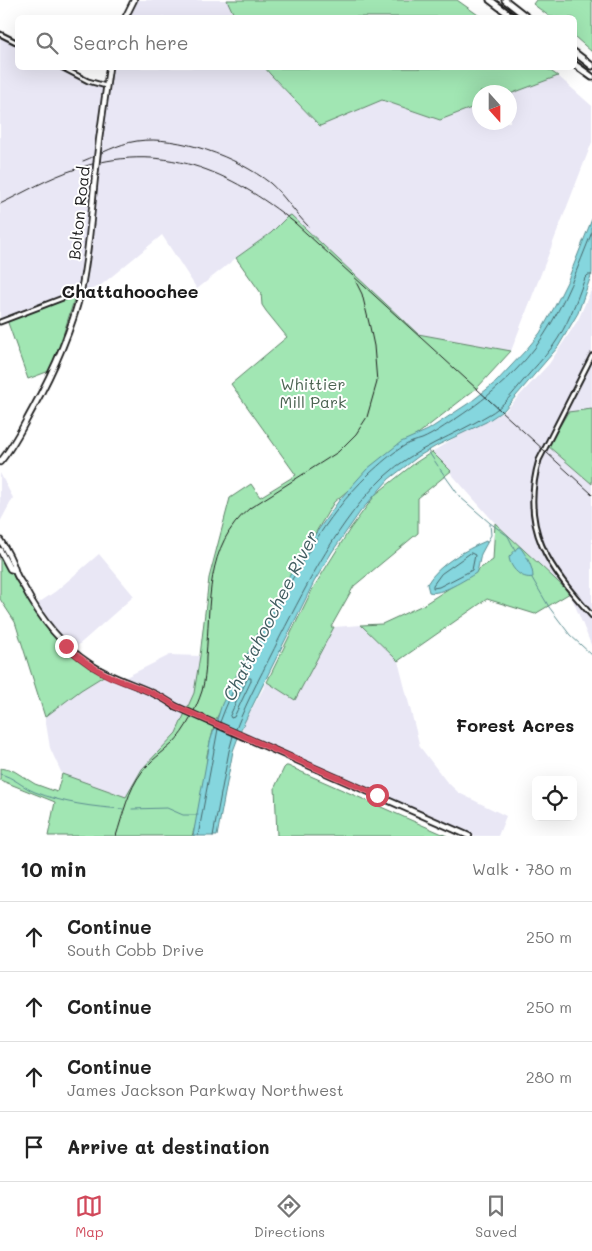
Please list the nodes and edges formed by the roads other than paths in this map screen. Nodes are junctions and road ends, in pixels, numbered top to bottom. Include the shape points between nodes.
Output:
1 (134, 0) edge
2 (490, 0) edge
3 (505, 0) edge
4 (126, 15) edge
5 (510, 15) edge
6 (524, 15) edge
7 (0, 34) edge
8 (15, 42) edge
9 (577, 54) edge
10 (577, 66) edge
11 (592, 66) edge
12 (67, 70) edge
13 (109, 70) edge
14 (592, 77) edge
15 (106, 86) junction
16 (80, 291) junction
17 (0, 322) edge
18 (592, 356) edge
19 (0, 462) edge
20 (0, 540) edge
21 (0, 550) edge
22 (14, 570) junction
23 (592, 616) edge
24 (469, 836) edge

1 - 4 main road
2 - 5 highway
3 - 6 highway
7 - 8 street
9 - 11 highway
10 - 14 highway
12 - 15 street
13 - 15 main road, Bolton Road
15 - 16 main road, Bolton Road, bridge via 88,251
16 - 17 street
16 - 19 main road, Bolton Road via 53,372
18 - 23 street via 539,460 533,499 535,526 545,554
20 - 22 main road via 15,566
21 - 22 main road via 10,569
22 - 24 main road, bridge via 42,619 74,653 109,676

